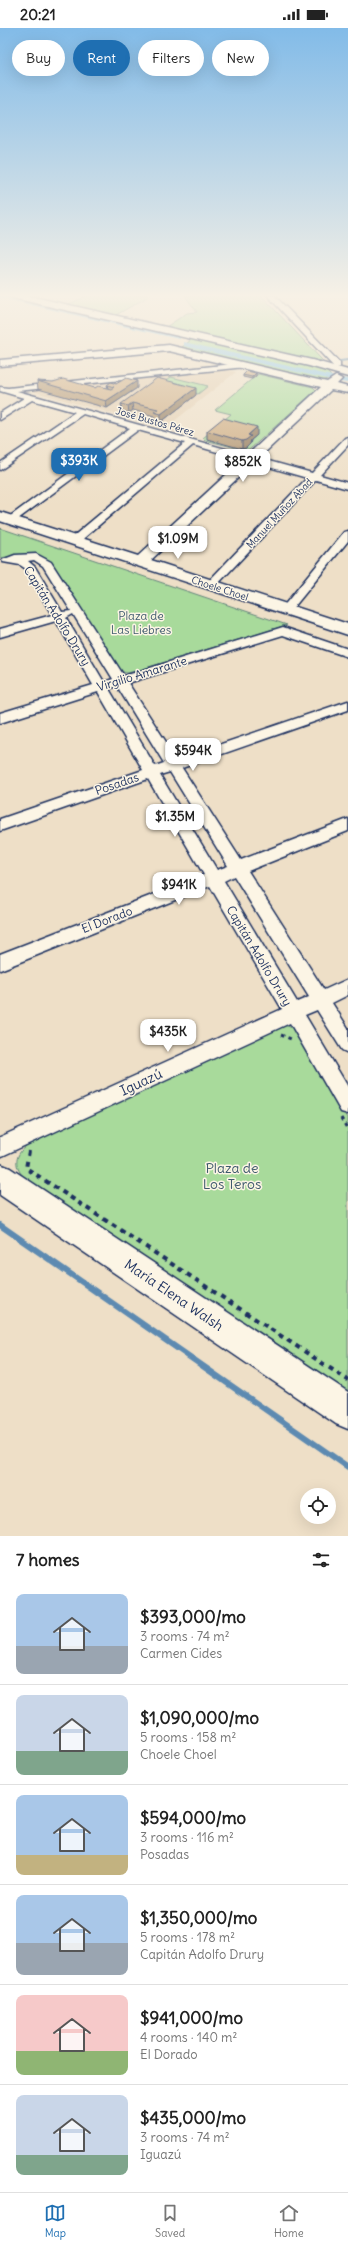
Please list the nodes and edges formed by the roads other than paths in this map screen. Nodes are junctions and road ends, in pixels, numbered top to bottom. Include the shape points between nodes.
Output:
1 (238, 365) edge
2 (244, 365) edge
3 (317, 365) edge
4 (344, 369) edge
5 (328, 386) junction
6 (1, 390) edge
7 (348, 390) edge
8 (31, 398) junction
9 (81, 412) junction
10 (0, 417) edge
11 (136, 427) junction
12 (348, 440) edge
13 (191, 442) junction
14 (250, 459) junction
15 (0, 467) edge
16 (313, 477) junction
17 (348, 486) edge
18 (5, 518) edge
19 (348, 534) edge
20 (74, 541) junction
21 (3, 561) edge
22 (140, 562) junction
23 (211, 585) junction
24 (286, 610) junction
25 (77, 611) junction
26 (59, 616) junction
27 (348, 630) edge
28 (0, 633) edge
29 (348, 653) edge
30 (120, 681) junction
31 (100, 687) junction
32 (348, 705) edge
33 (0, 718) edge
34 (173, 765) junction
35 (151, 773) junction
36 (0, 825) edge
37 (348, 825) edge
38 (238, 868) junction
39 (214, 878) junction
40 (0, 962) edge
41 (348, 987) edge
42 (320, 1000) junction
43 (293, 1012) junction
44 (348, 1044) edge
45 (344, 1111) edge
46 (0, 1147) edge
47 (0, 1178) edge
48 (348, 1412) edge

1 - 6 street
2 - 5 street
3 - 4 street
4 - 5 street
5 - 7 street
5 - 14 street
6 - 8 street, José Bustos Pérez
8 - 9 street, José Bustos Pérez
8 - 10 street
9 - 11 street, José Bustos Pérez
9 - 15 street
11 - 13 street, José Bustos Pérez
11 - 18 street
12 - 16 street, Manuel Muñoz Abad
13 - 14 street, José Bustos Pérez
13 - 20 street
14 - 16 street, José Bustos Pérez
14 - 22 street
16 - 17 street, José Bustos Pérez
16 - 23 street, Manuel Muñoz Abad
18 - 20 street, Choele Choel
19 - 24 street
20 - 22 street, Choele Choel
21 - 25 street, Capitán Adolfo Drury via 30,557 44,560
21 - 26 street, Capitán Adolfo Drury via 19,560 27,564
22 - 23 street, Choele Choel
23 - 24 street, Choele Choel
24 - 27 street, Choele Choel
25 - 26 street
25 - 30 street, Capitán Adolfo Drury
26 - 28 street
26 - 31 street, Capitán Adolfo Drury
29 - 30 street, Virgilio Amarante via 283,631
30 - 31 street, Virgilio Amarante
30 - 34 street, Capitán Adolfo Drury
31 - 33 street, Virgilio Amarante
31 - 35 street, Capitán Adolfo Drury
32 - 34 street, Posadas
34 - 35 street, Posadas
34 - 38 street, Capitán Adolfo Drury
35 - 36 street, Posadas
35 - 39 street, Capitán Adolfo Drury
37 - 38 street, El Dorado
38 - 39 street, El Dorado
38 - 42 street, Capitán Adolfo Drury
39 - 40 street, El Dorado
39 - 43 street, Capitán Adolfo Drury
41 - 42 street, Iguazú
42 - 43 street, Iguazú
42 - 44 street, Capitán Adolfo Drury
43 - 45 street, Capitán Adolfo Drury
43 - 46 street, Iguazú
47 - 48 street, María Elena Walsh

